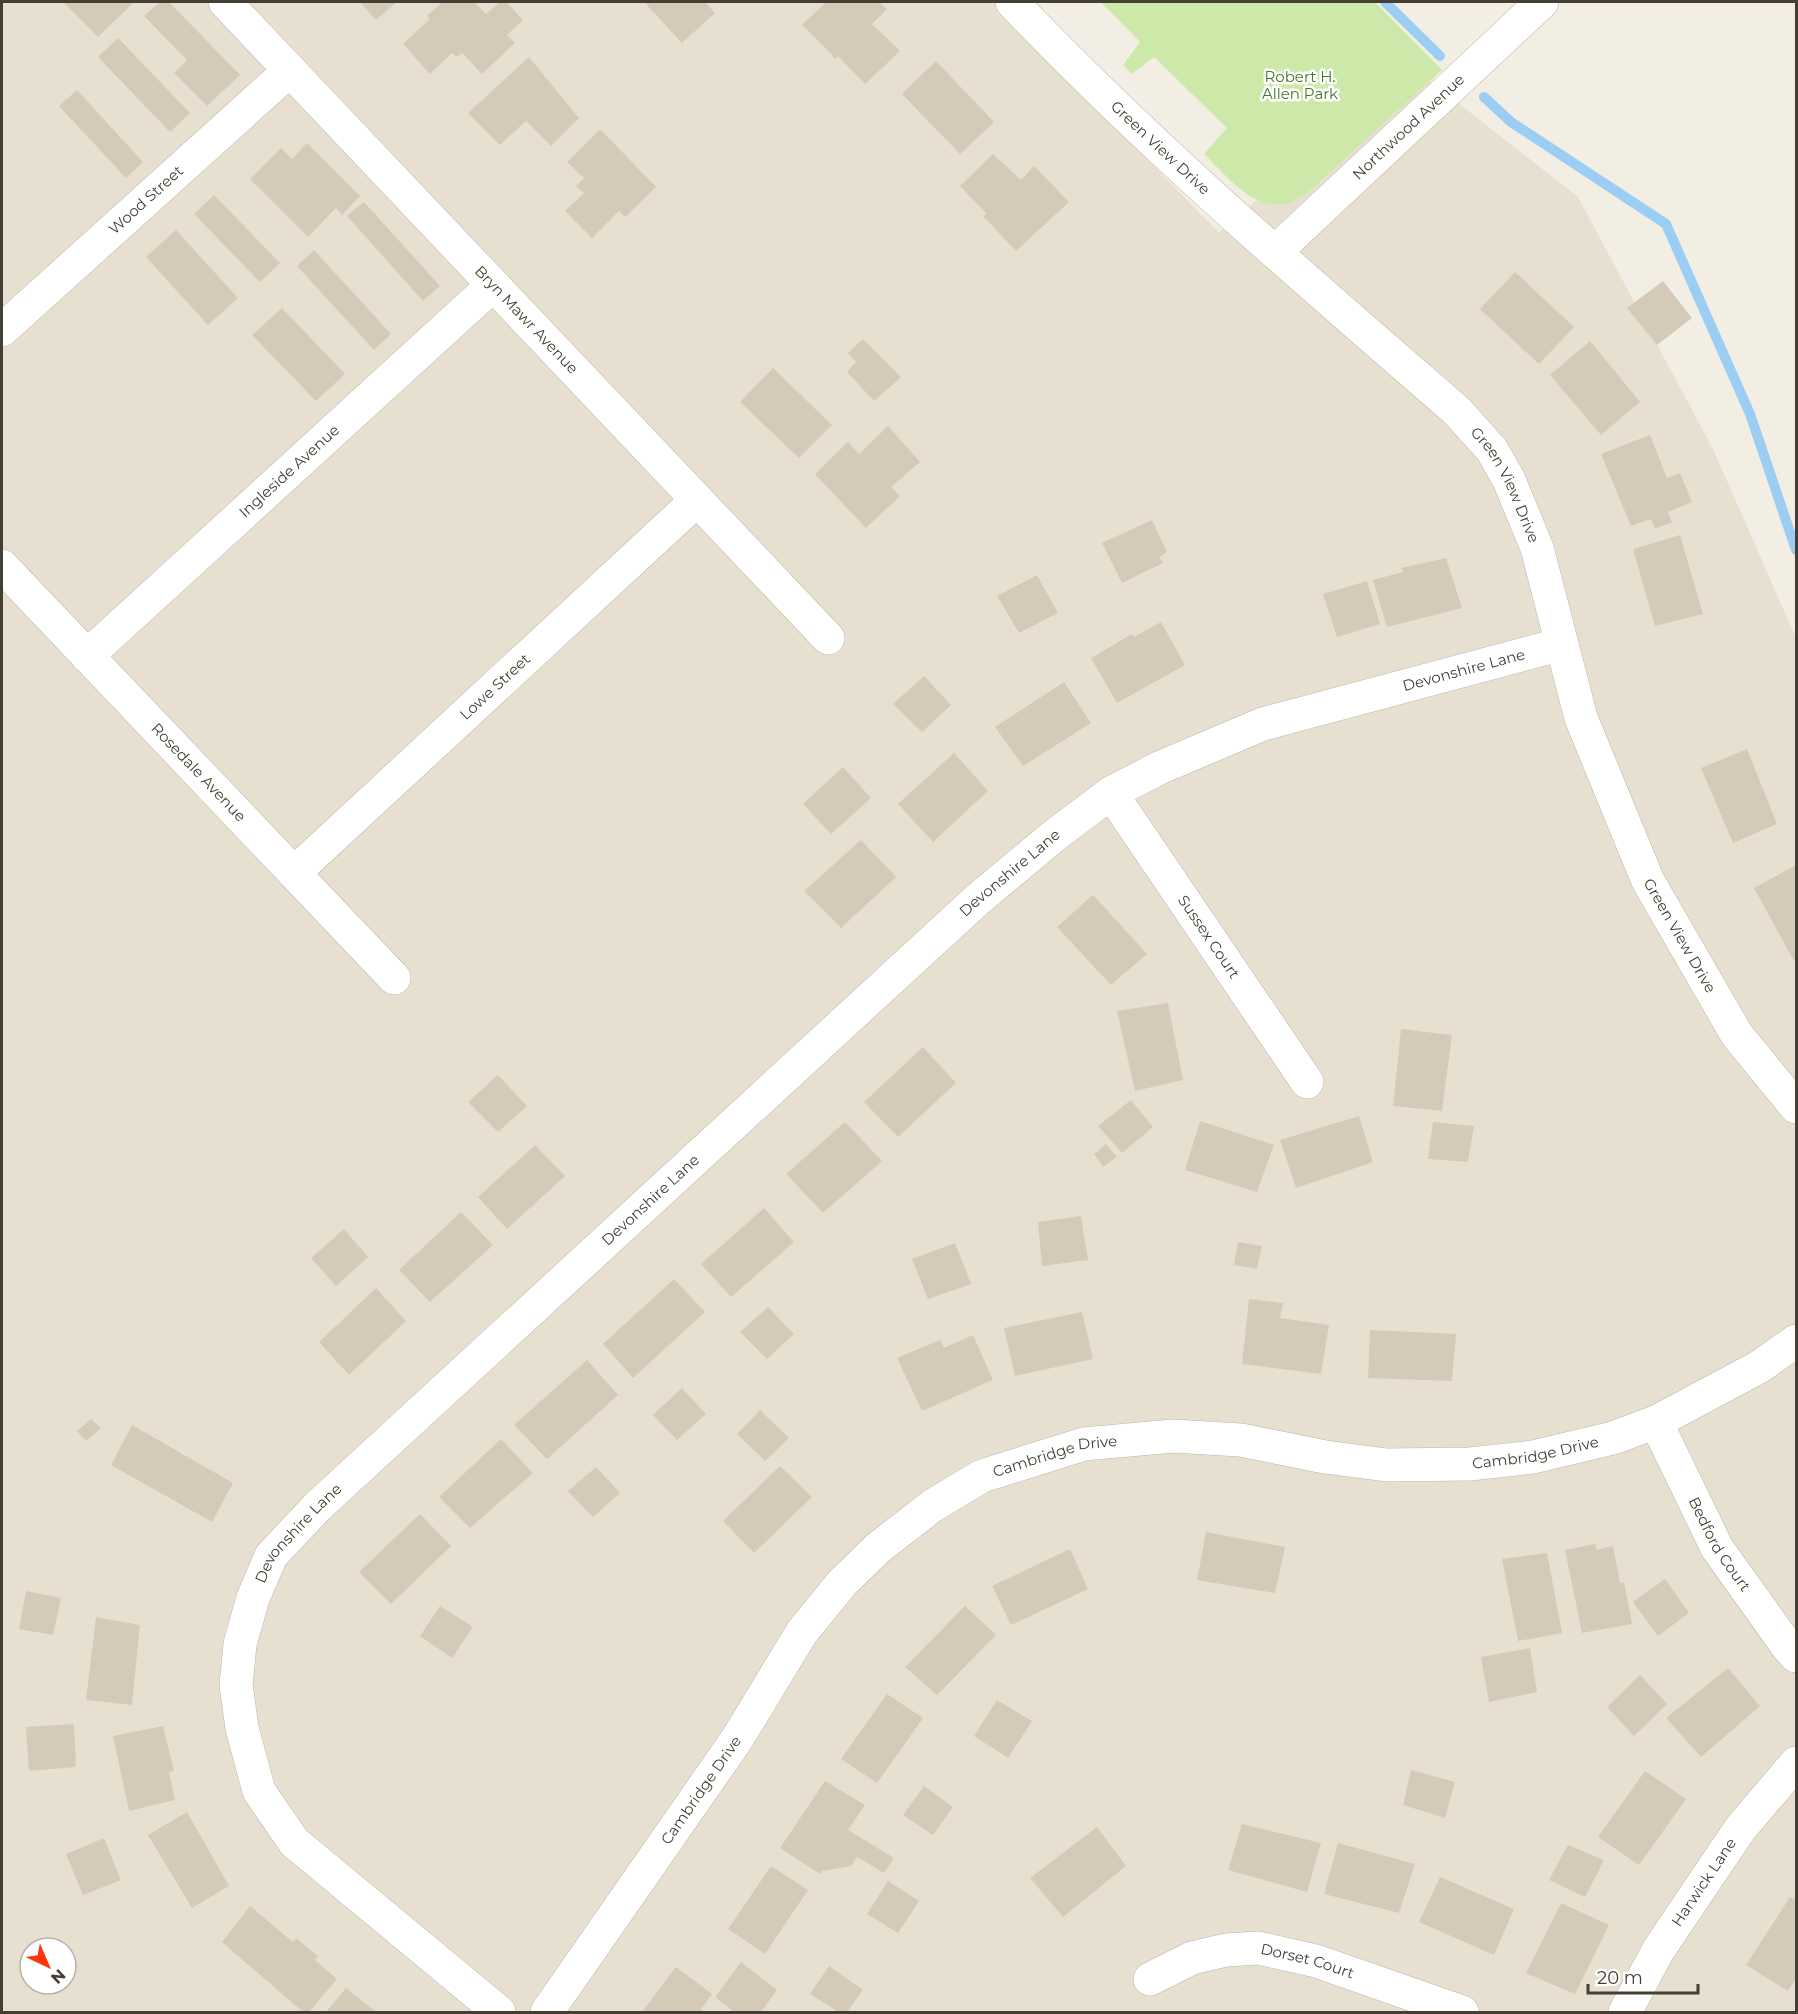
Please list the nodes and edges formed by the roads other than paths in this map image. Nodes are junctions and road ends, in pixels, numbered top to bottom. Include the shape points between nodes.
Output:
1 (225, 2) edge
2 (1012, 2) edge
3 (1542, 2) edge
4 (290, 70) junction
5 (1275, 252) junction
6 (493, 285) junction
7 (2, 330) edge
8 (697, 500) junction
9 (2, 566) edge
10 (828, 638) dead end
11 (1562, 644) junction
12 (87, 657) junction
13 (1111, 793) junction
14 (294, 873) junction
15 (394, 978) dead end
16 (1307, 1082) dead end
17 (1797, 1107) edge
18 (1797, 1341) edge
19 (1656, 1422) junction
20 (1797, 1656) edge
21 (1797, 1763) edge
22 (1150, 1979) dead end
23 (500, 2013) edge
24 (547, 2013) edge
25 (1462, 2013) edge
26 (1625, 2013) edge

1 - 4 street, Bryn Mawr Avenue
2 - 5 street, Green View Drive via 1185,172
3 - 5 street, Northwood Avenue
4 - 6 street, Bryn Mawr Avenue
4 - 7 street, Wood Street
5 - 11 street, Green View Drive via 1457,411 1492,450 1537,548
6 - 8 street, Bryn Mawr Avenue
6 - 12 street, Ingleside Avenue
8 - 10 street, Bryn Mawr Avenue
8 - 14 street, Lowe Street
9 - 12 street, Rosedale Avenue
11 - 13 street, Devonshire Lane via 1263,724
11 - 17 street, Green View Drive via 1581,718 1648,882 1737,1035
12 - 14 street, Rosedale Avenue
13 - 16 street, Sussex Court
13 - 23 street, Devonshire Lane via 977,900 326,1499 271,1556 253,1598 240,1644 236,1685 242,1728 259,1791 294,1842
14 - 15 street, Rosedale Avenue
18 - 19 street, Cambridge Drive via 1759,1367
19 - 20 street, Bedford Court via 1717,1548
19 - 24 street, Cambridge Drive via 1533,1457 1470,1464 1387,1465 1241,1440 1173,1436 1084,1444 982,1476 932,1506 878,1548 842,1583 802,1632 737,1739
21 - 26 street, Harwick Lane via 1740,1828 1659,1949
22 - 25 street, Dorset Court via 1192,1958 1258,1948 1316,1961

